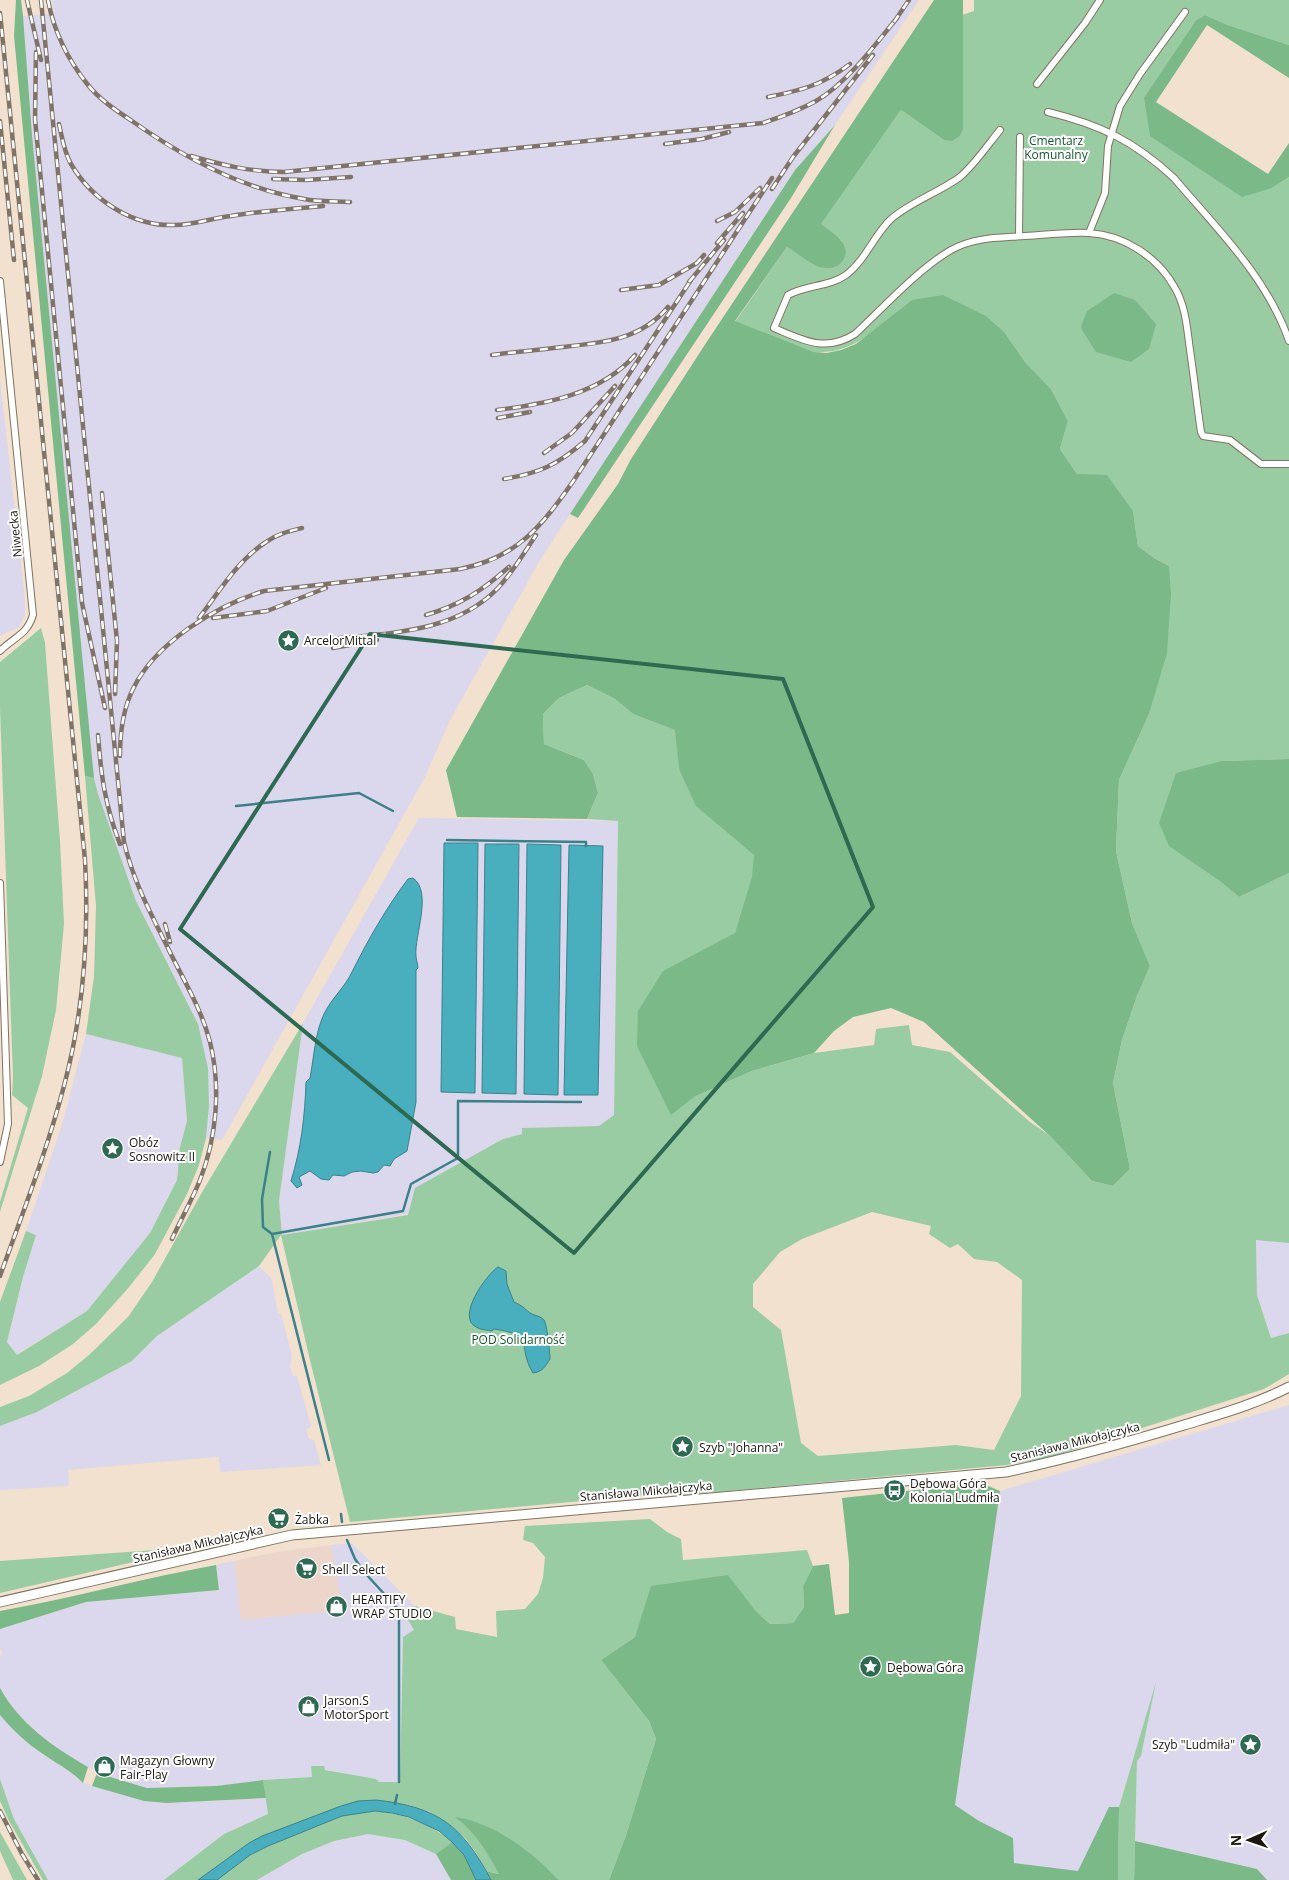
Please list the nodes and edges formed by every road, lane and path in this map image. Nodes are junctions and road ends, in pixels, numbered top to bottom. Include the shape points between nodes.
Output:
1 (1100, 0) edge
2 (1185, 12) dead end
3 (1037, 84) dead end
4 (1048, 112) dead end
5 (1000, 130) dead end
6 (1111, 132) junction
7 (1020, 137) dead end
8 (1089, 233) junction
9 (1019, 236) dead end
10 (0, 281) edge
11 (1289, 341) edge
12 (1289, 464) edge
13 (0, 651) edge
14 (0, 883) edge
15 (0, 1162) edge
16 (1289, 1387) edge
17 (0, 1602) edge

1 - 3 street
2 - 6 street via 1128,92
4 - 6 street
5 - 8 street via 959,177 889,220 846,275 788,296 774,328 812,343 841,342 855,334 921,272 953,249 978,239
6 - 8 street via 1105,193
6 - 11 street via 1142,151 1174,178 1251,268 1276,307
7 - 9 street
8 - 12 street via 1136,248 1157,264 1176,289 1185,314 1203,436 1230,440 1261,464
10 - 13 street, Niwecka via 34,615 26,632
14 - 15 street via 8,1124
16 - 17 street, Stanisława Mikołajczyka via 1241,1408 1131,1442 1006,1472 292,1535

